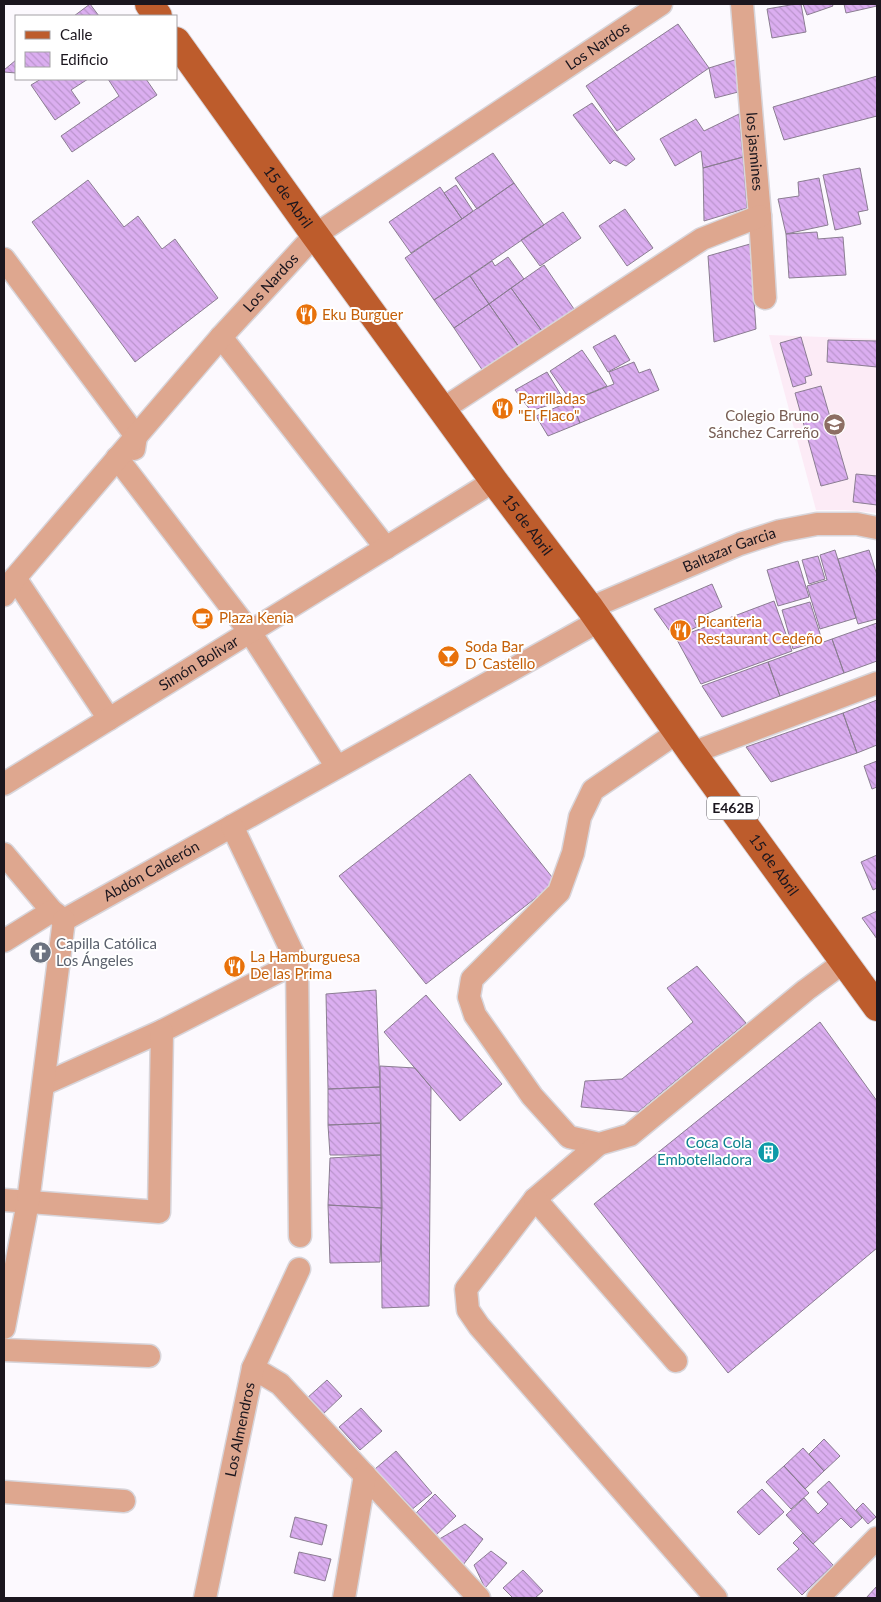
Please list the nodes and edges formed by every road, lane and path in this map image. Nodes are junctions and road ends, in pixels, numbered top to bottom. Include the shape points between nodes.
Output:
1 (149, 4) edge
2 (660, 4) edge
3 (742, 4) edge
4 (157, 15) edge
5 (178, 45) edge
6 (760, 216) junction
7 (314, 235) junction
8 (4, 259) edge
9 (765, 298) dead end
10 (220, 337) junction
11 (443, 409) junction
12 (129, 448) junction
13 (494, 481) junction
14 (877, 528) edge
15 (386, 548) junction
16 (8, 583) edge
17 (595, 614) junction
18 (250, 632) junction
19 (877, 683) edge
20 (109, 718) junction
21 (685, 743) junction
22 (337, 767) junction
23 (4, 784) edge
24 (232, 826) junction
25 (4, 854) edge
26 (58, 915) junction
27 (4, 941) edge
28 (297, 962) junction
29 (844, 962) junction
30 (877, 1007) edge
31 (162, 1031) junction
32 (44, 1084) junction
33 (599, 1144) junction
34 (535, 1199) junction
35 (4, 1200) edge
36 (28, 1202) junction
37 (300, 1236) dead end
38 (298, 1269) dead end
39 (4, 1328) edge
40 (4, 1350) edge
41 (149, 1356) dead end
42 (676, 1361) dead end
43 (253, 1368) junction
44 (365, 1475) junction
45 (4, 1492) edge
46 (124, 1501) dead end
47 (877, 1538) edge
48 (205, 1598) edge
49 (344, 1598) edge
50 (479, 1598) edge
51 (716, 1598) edge
52 (818, 1598) edge

1 - 4 main road
2 - 7 street, Los Nardos
3 - 6 street, los jasmines
5 - 7 main road, 15 de Abril / E462B
6 - 9 street, los jasmines
6 - 11 street via 702,239
7 - 10 street, Los Nardos
7 - 11 main road, 15 de Abril / E462B
8 - 12 street
10 - 12 street, Los Nardos
10 - 15 street
11 - 13 main road, 15 de Abril / E462B
12 - 16 street, Los Nardos
12 - 18 street
13 - 15 street, Simón Bolivar
13 - 17 main road, 15 de Abril / E462B
14 - 17 street, Baltazar Garcia via 857,524 817,524 780,531 740,544
15 - 18 street, Simón Bolivar
16 - 20 street
17 - 21 main road, 15 de Abril / E462B
17 - 22 street, Abdón Calderón
18 - 20 street, Simón Bolivar
18 - 22 street
19 - 21 street
20 - 23 street, Simón Bolivar
21 - 29 main road, 15 de Abril / E462B
21 - 33 street via 593,790 580,817 573,853 559,892 472,979 469,997 475,1014 532,1096 569,1137
22 - 24 street, Abdón Calderón
24 - 26 street, Abdón Calderón
24 - 28 street
25 - 26 street
26 - 27 street, Abdón Calderón
26 - 32 street
28 - 31 street
28 - 37 street
29 - 30 main road, 15 de Abril / E462B
29 - 33 street via 630,1135
31 - 32 street
31 - 36 street via 159,1212
32 - 36 street
33 - 34 street
34 - 42 street
34 - 51 street via 466,1289 468,1310
35 - 36 street
36 - 39 street
38 - 43 street, Los Almendros
40 - 41 street
43 - 44 street via 280,1384
43 - 48 street, Los Almendros
44 - 49 street
44 - 50 street
45 - 46 street
47 - 52 street

